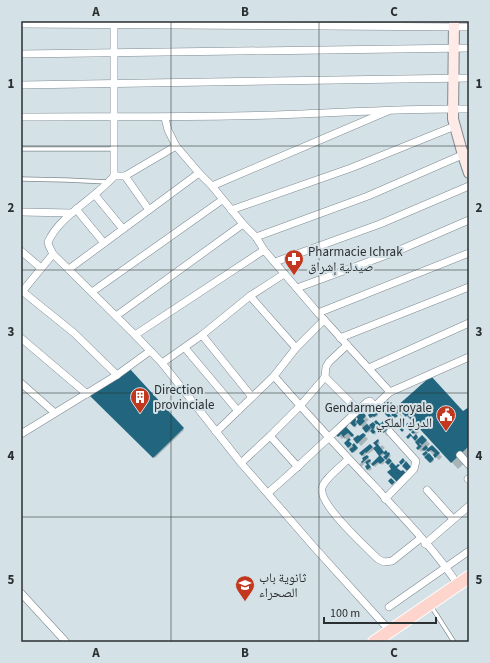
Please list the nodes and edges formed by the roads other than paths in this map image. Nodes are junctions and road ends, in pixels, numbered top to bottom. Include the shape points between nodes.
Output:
1 (114, 23) edge
2 (21, 24) edge
3 (454, 24) edge
4 (469, 27) edge
5 (454, 48) junction
6 (469, 48) edge
7 (115, 52) junction
8 (21, 54) edge
9 (453, 78) junction
10 (469, 78) edge
11 (115, 83) junction
12 (21, 85) edge
13 (392, 109) junction
14 (452, 109) junction
15 (469, 110) edge
16 (115, 116) junction
17 (21, 117) edge
18 (165, 118) junction
19 (455, 126) junction
20 (176, 146) junction
21 (21, 149) edge
22 (115, 149) junction
23 (466, 154) edge
24 (199, 173) junction
25 (469, 173) edge
26 (114, 176) junction
27 (125, 176) junction
28 (21, 179) edge
29 (109, 182) junction
30 (212, 186) junction
31 (469, 186) edge
32 (95, 195) junction
33 (222, 200) junction
34 (149, 210) junction
35 (231, 210) junction
36 (74, 211) junction
37 (21, 212) edge
38 (469, 220) edge
39 (243, 224) junction
40 (123, 229) junction
41 (256, 237) junction
42 (104, 242) junction
43 (264, 250) junction
44 (21, 251) edge
45 (469, 253) edge
46 (53, 254) junction
47 (275, 262) junction
48 (41, 268) junction
49 (69, 269) junction
50 (284, 274) junction
51 (469, 287) edge
52 (297, 288) junction
53 (21, 291) edge
54 (92, 292) junction
55 (250, 296) junction
56 (318, 313) junction
57 (116, 316) junction
58 (324, 320) junction
59 (469, 323) edge
60 (135, 335) junction
61 (202, 335) junction
62 (21, 338) edge
63 (340, 338) junction
64 (347, 345) junction
65 (185, 348) junction
66 (296, 348) junction
67 (150, 352) junction
68 (469, 357) edge
69 (162, 363) junction
70 (369, 368) junction
71 (117, 375) junction
72 (274, 376) junction
73 (324, 377) junction
74 (21, 383) edge
75 (390, 392) junction
76 (87, 394) junction
77 (252, 397) junction
78 (300, 406) junction
79 (358, 410) junction
80 (238, 411) junction
81 (55, 413) junction
82 (22, 432) edge
83 (216, 432) junction
84 (390, 432) dead end
85 (270, 436) junction
86 (328, 437) junction
87 (460, 455) dead end
88 (348, 459) junction
89 (241, 463) junction
90 (469, 465) edge
91 (298, 466) junction
92 (427, 490) dead end
93 (268, 493) junction
94 (385, 498) junction
95 (469, 506) edge
96 (453, 519) junction
97 (423, 541) junction
98 (469, 550) edge
99 (446, 566) junction
100 (469, 577) edge
101 (458, 584) junction
102 (21, 592) edge
103 (429, 604) junction
104 (389, 607) dead end
105 (390, 631) junction
106 (66, 642) edge
107 (374, 642) edge
108 (454, 642) edge

1 - 2 street
1 - 3 street
1 - 7 street
3 - 4 street
3 - 5 street
5 - 6 street
5 - 7 street
5 - 9 street
7 - 8 street
7 - 11 street
9 - 10 street
9 - 11 street
9 - 14 street
11 - 12 street
11 - 16 street
13 - 14 street
13 - 18 street
13 - 30 street
14 - 15 street
14 - 19 street
16 - 17 street
16 - 18 street
16 - 22 street
18 - 20 street
19 - 23 street
19 - 35 street via 351,168
20 - 24 street
20 - 27 street
21 - 22 lane
22 - 26 street
23 - 25 street
23 - 41 street via 368,196
24 - 30 street
24 - 34 street
26 - 27 street
26 - 29 street
27 - 34 street
28 - 29 lane
29 - 32 street
30 - 33 street
31 - 47 street via 380,224
32 - 36 street
32 - 40 street
33 - 35 street
33 - 54 street
34 - 40 street
35 - 39 street
36 - 37 street
36 - 42 street
36 - 46 street via 49,240
38 - 52 street via 395,252
39 - 41 street
39 - 57 street
40 - 42 street
41 - 43 street
42 - 49 street
43 - 47 street
43 - 60 street
44 - 48 street
45 - 56 street
46 - 48 street
46 - 49 street
47 - 50 street
48 - 53 street
49 - 54 street
50 - 52 street
50 - 55 street
51 - 63 street
52 - 56 street
53 - 71 street via 74,333
54 - 57 street
55 - 61 street
55 - 66 street
56 - 58 street
57 - 60 street
58 - 63 street
58 - 66 street
59 - 70 street
60 - 67 street
61 - 65 street
61 - 77 street
62 - 76 street
63 - 64 street
64 - 70 street
64 - 73 street via 326,366
65 - 69 street
65 - 80 street
66 - 72 street
67 - 69 street
67 - 71 street
68 - 75 street
69 - 83 street
70 - 75 street
71 - 76 street
72 - 77 street
72 - 78 street
73 - 78 street
73 - 79 street
74 - 81 street
75 - 79 street via 376,405 369,401
76 - 81 street
77 - 80 street
78 - 85 street
78 - 86 street
79 - 86 street
80 - 83 street
81 - 82 street
83 - 89 street
84 - 94 street via 416,464 413,471
85 - 89 street
85 - 91 street
86 - 88 street
86 - 91 street
87 - 90 street
88 - 94 street
88 - 97 street via 326,481 322,491 325,501 349,530 384,562 392,561
89 - 93 street
91 - 93 street
92 - 96 street
93 - 105 street
94 - 97 street
95 - 96 street
96 - 97 street
97 - 99 street
98 - 99 street
99 - 101 street
99 - 104 street
100 - 101 main road
101 - 103 main road
102 - 106 street
103 - 105 main road
103 - 108 lane
105 - 107 main road

